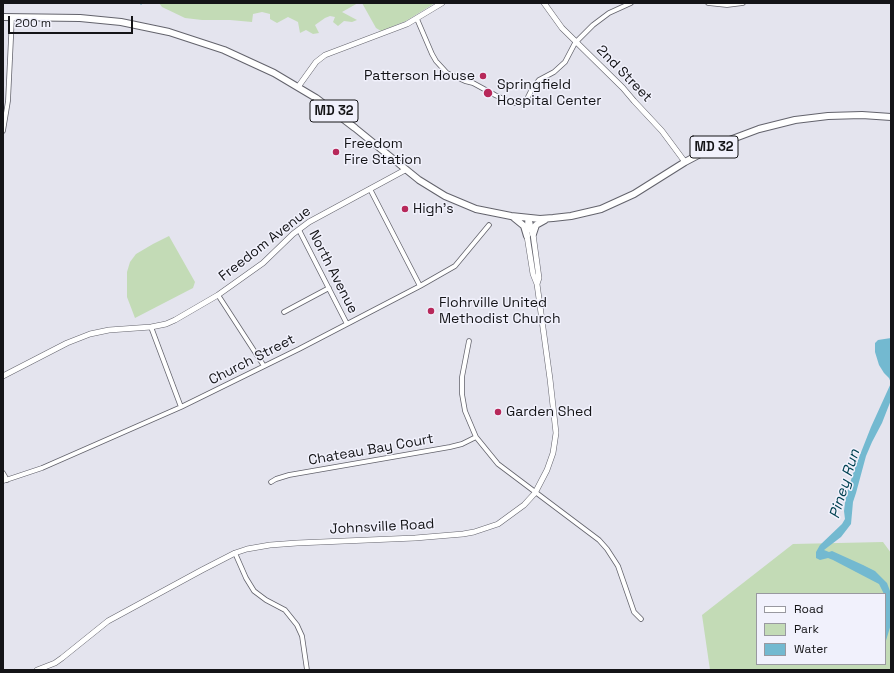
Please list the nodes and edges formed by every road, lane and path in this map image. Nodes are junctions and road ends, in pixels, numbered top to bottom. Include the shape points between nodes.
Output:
1 (442, 3) edge
2 (544, 3) edge
3 (631, 3) edge
4 (708, 3) edge
5 (743, 3) edge
6 (3, 17) edge
7 (12, 17) junction
8 (417, 19) junction
9 (575, 43) junction
10 (298, 87) junction
11 (891, 117) edge
12 (3, 132) edge
13 (685, 162) junction
14 (405, 170) junction
15 (370, 189) junction
16 (511, 216) junction
17 (528, 218) junction
18 (550, 218) junction
19 (489, 225) dead end
20 (299, 230) junction
21 (530, 235) junction
22 (420, 286) junction
23 (329, 288) junction
24 (218, 295) junction
25 (284, 312) dead end
26 (347, 324) junction
27 (151, 327) junction
28 (469, 341) dead end
29 (264, 366) junction
30 (3, 376) edge
31 (181, 407) junction
32 (476, 437) junction
33 (3, 473) edge
34 (5, 480) edge
35 (271, 482) dead end
36 (535, 493) junction
37 (234, 553) junction
38 (640, 620) dead end
39 (37, 670) edge
40 (308, 670) edge

1 - 8 street
2 - 9 street, 2nd Street
3 - 9 street via 601,19
4 - 5 street
6 - 7 main road, MD 32
7 - 10 main road, MD 32 via 80,18 169,32 204,42 237,56
7 - 12 street via 8,101
8 - 9 street via 432,54 447,73 512,103 526,101 539,80 565,62
8 - 10 street via 325,55 316,62
9 - 13 street, 2nd Street via 623,88 662,131
10 - 14 main road, MD 32 via 334,111
11 - 13 main road, MD 32 via 846,115 795,120 759,129 719,144
13 - 18 main road, MD 32 via 620,202 587,212
14 - 15 street, Freedom Avenue
14 - 16 main road, MD 32 via 451,198 476,209
15 - 20 street, Freedom Avenue
15 - 22 street
16 - 17 main road, MD 32
16 - 21 main road via 524,226
17 - 18 main road, MD 32
17 - 21 street, Johnsville Road
18 - 21 main road via 536,225
19 - 22 street, Church Street via 455,266
20 - 23 street, North Avenue
20 - 24 street, Freedom Avenue via 262,263
21 - 36 street, Johnsville Road via 533,274 537,284 556,433 551,460
22 - 26 street, Church Street
23 - 25 street
23 - 26 street, North Avenue
24 - 27 street, Freedom Avenue via 176,320
24 - 29 street
26 - 29 street, Church Street
27 - 30 street, Freedom Avenue via 90,334
27 - 31 street
28 - 32 street via 462,377 462,394 465,410
29 - 31 street, Church Street
31 - 34 street, Church Street via 49,465
32 - 35 street, Chateau Bay Court via 450,447 289,475
32 - 36 street via 498,464
33 - 34 street
36 - 37 street, Johnsville Road via 524,505 498,524 474,532 415,538 270,545
36 - 38 street via 600,540 618,566 634,612
37 - 39 street, Johnsville Road via 108,621 62,658
37 - 40 street via 254,591 285,610 297,625 302,636

